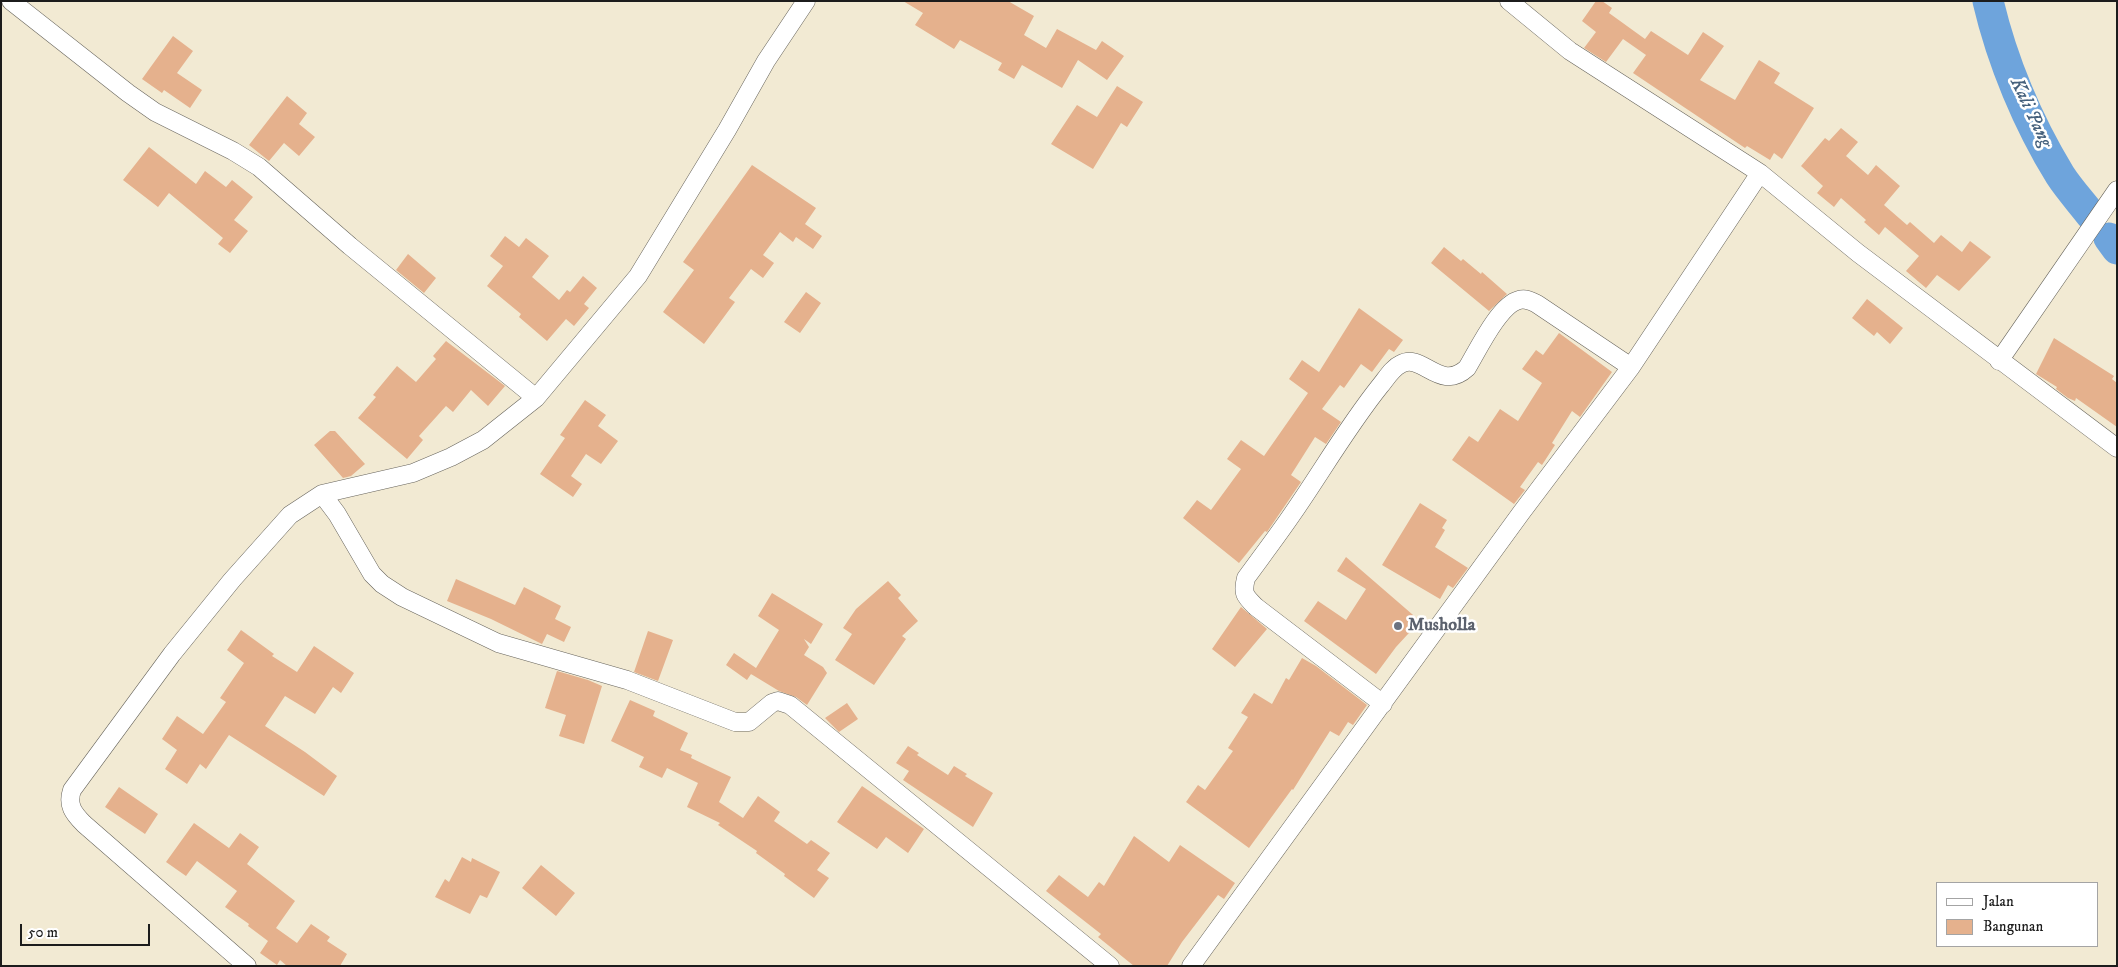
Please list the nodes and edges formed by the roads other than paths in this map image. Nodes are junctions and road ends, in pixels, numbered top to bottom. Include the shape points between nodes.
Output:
1 (11, 1) edge
2 (806, 1) edge
3 (1509, 1) edge
4 (1760, 173) junction
5 (2117, 190) edge
6 (1999, 361) junction
7 (1631, 367) junction
8 (536, 398) junction
9 (2117, 448) edge
10 (322, 494) junction
11 (1383, 704) junction
12 (247, 966) edge
13 (1110, 966) edge
14 (1191, 966) edge

1 - 8 street via 155,112 260,167 350,246
2 - 8 street via 766,61 638,276
3 - 4 street via 1570,52
4 - 6 street
4 - 7 street
5 - 6 street
6 - 9 street
7 - 11 street
7 - 11 street via 1531,300 1519,300 1505,308 1461,373 1443,376 1414,362 1401,363 1368,402 1246,578 1244,588 1245,595 1256,607
8 - 10 street via 484,440 451,457 413,473
10 - 12 street via 290,515 232,580 78,779 69,797 71,807 84,824
10 - 13 street via 372,574 382,584 436,615 498,643 627,680 735,722 749,722 778,701 790,705
11 - 14 street

